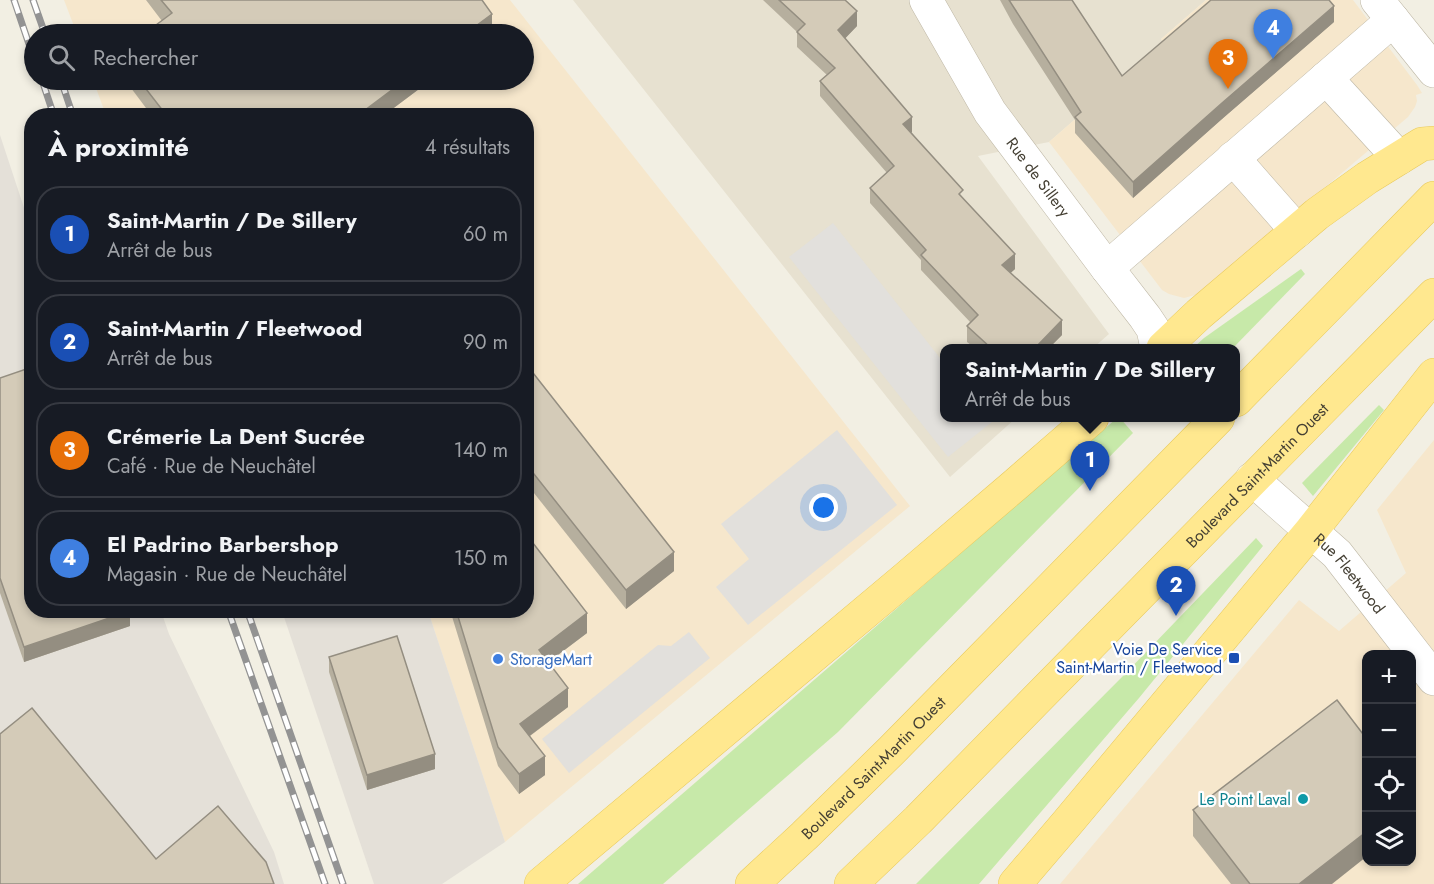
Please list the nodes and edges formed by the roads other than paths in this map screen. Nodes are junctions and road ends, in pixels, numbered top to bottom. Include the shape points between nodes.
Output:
1 (926, 0) edge
2 (1385, 10) edge
3 (1434, 71) edge
4 (1326, 78) junction
5 (1434, 143) edge
6 (1233, 159) junction
7 (1399, 159) junction
8 (1434, 198) edge
9 (1297, 231) junction
10 (1107, 268) junction
11 (1434, 295) edge
12 (1156, 344) edge
13 (1166, 344) edge
14 (1434, 375) edge
15 (1240, 396) edge
16 (1086, 422) edge
17 (1205, 422) edge
18 (1252, 479) junction
19 (1311, 531) junction
20 (1434, 679) edge
21 (1023, 881) edge
22 (541, 884) edge
23 (752, 884) edge
24 (851, 884) edge

1 - 10 street, Rue de Sillery via 990,111
2 - 3 street
2 - 4 street
4 - 6 street
4 - 7 street
5 - 7 main road via 1422,144
6 - 9 street
6 - 10 street
7 - 9 main road via 1352,188
8 - 15 main road
9 - 13 main road
10 - 12 street, Rue de Sillery via 1153,329
11 - 18 main road, Boulevard Saint-Martin Ouest
14 - 19 main road
16 - 22 main road
17 - 23 main road, Boulevard Saint-Martin Ouest via 892,750
18 - 19 street, Rue Fleetwood
18 - 24 main road, Boulevard Saint-Martin Ouest via 926,813
19 - 20 street, Rue Fleetwood via 1337,554
19 - 21 main road

